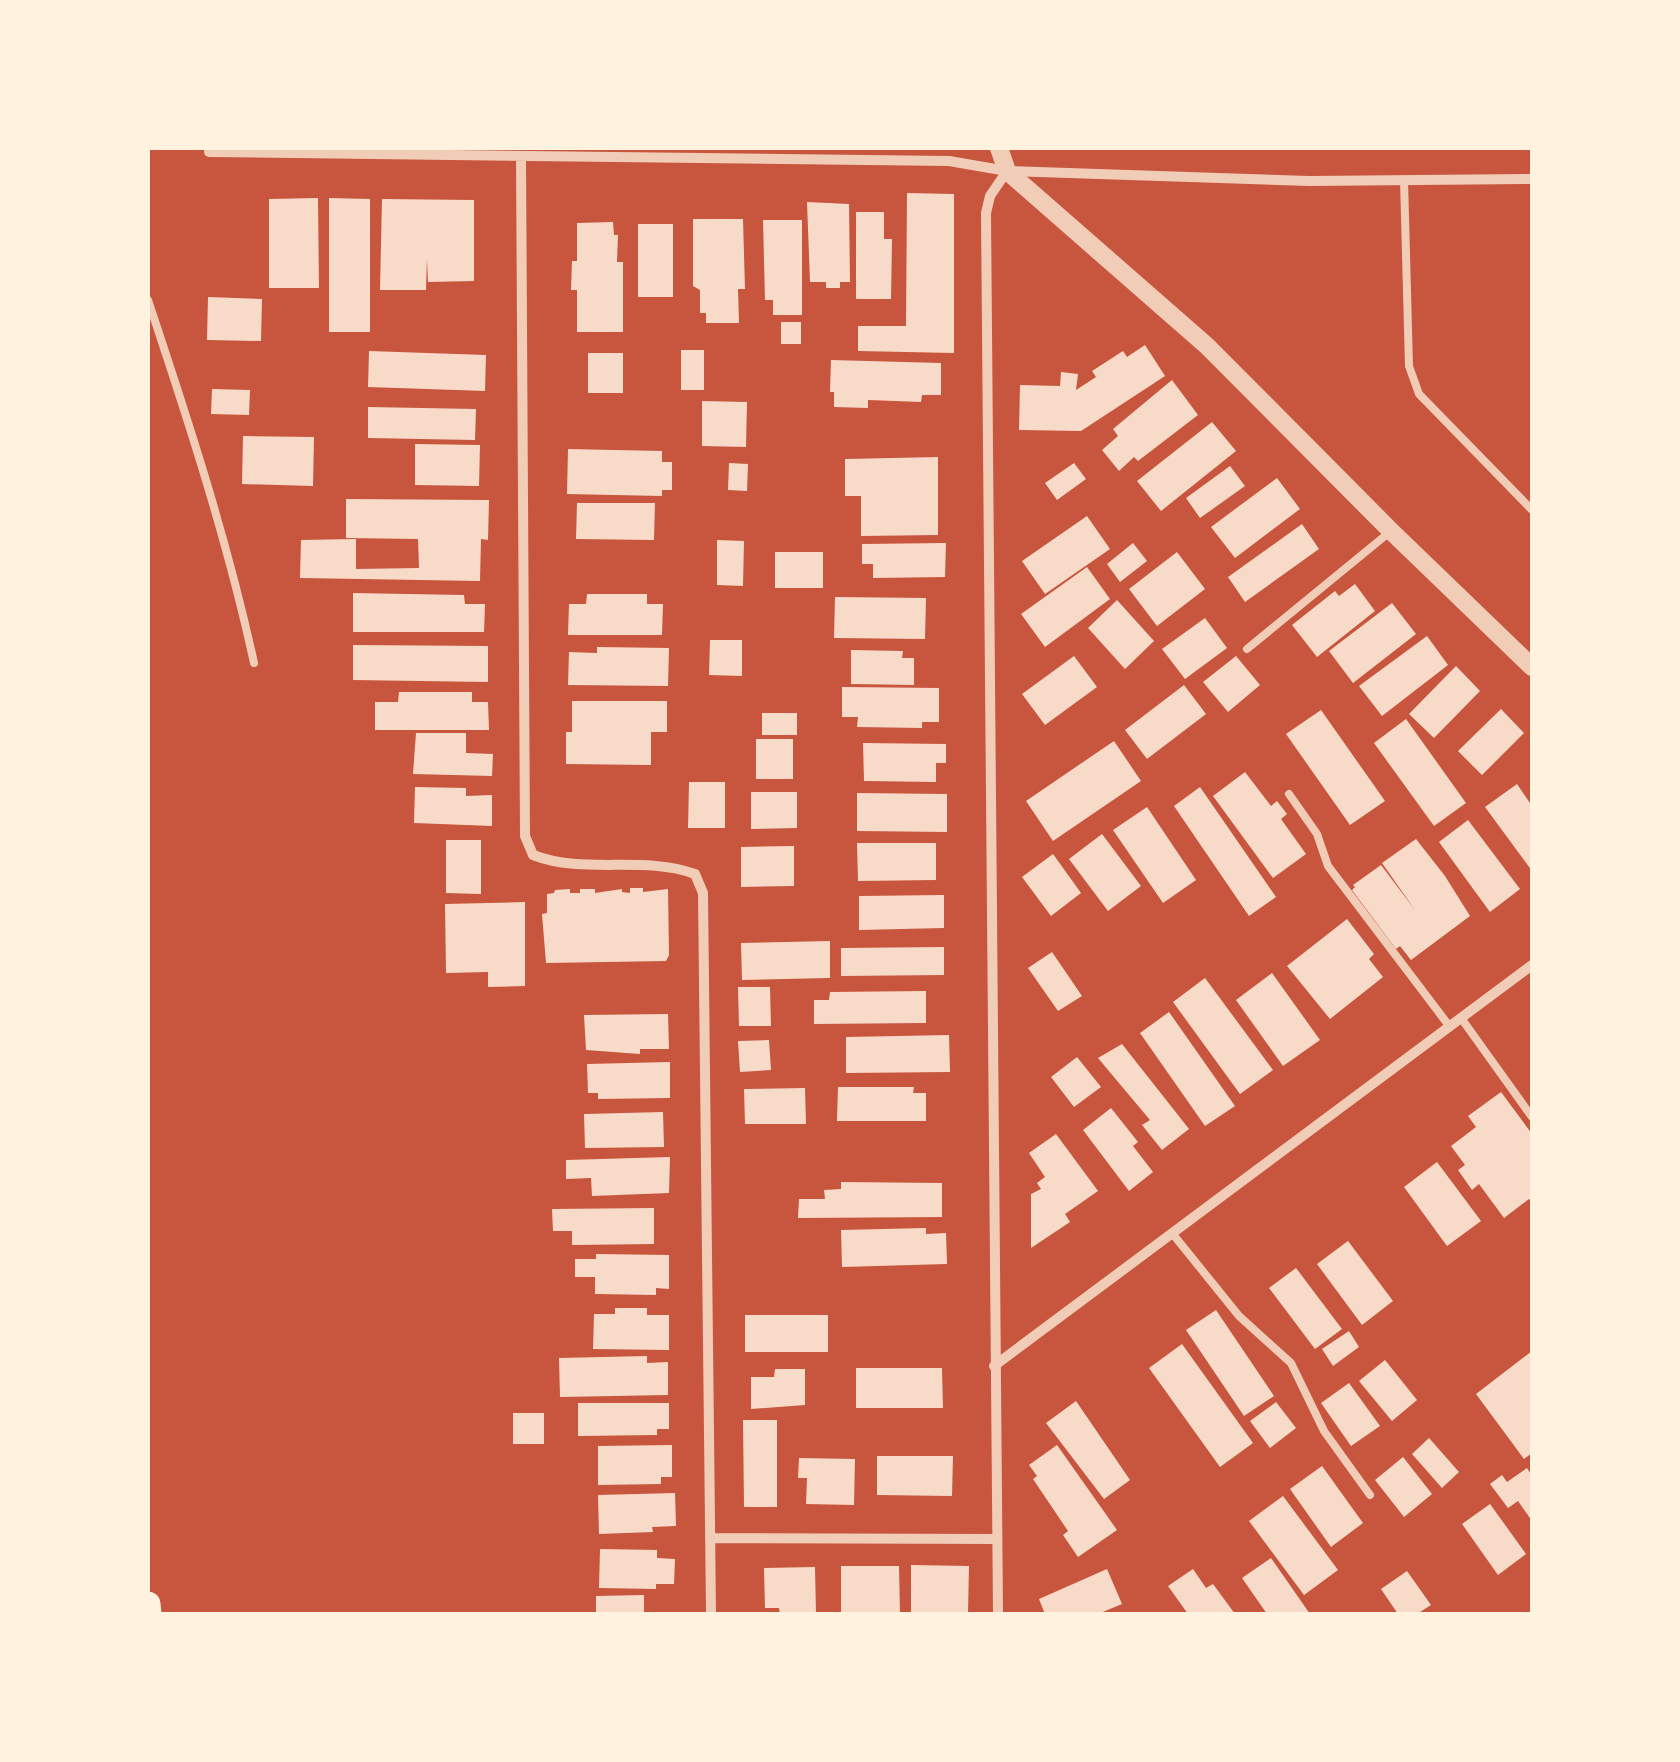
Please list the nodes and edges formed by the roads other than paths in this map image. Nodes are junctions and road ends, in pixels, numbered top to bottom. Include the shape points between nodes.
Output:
1 (999, 148) edge
2 (209, 150) edge
3 (521, 157) junction
4 (1007, 171) junction
5 (1532, 179) edge
6 (1404, 180) junction
7 (148, 300) edge
8 (1532, 510) edge
9 (1390, 531) junction
10 (1247, 649) dead end
11 (254, 664) dead end
12 (1532, 667) edge
13 (1289, 794) dead end
14 (1532, 965) edge
15 (1461, 1018) junction
16 (1450, 1026) junction
17 (1532, 1117) edge
18 (1172, 1233) junction
19 (994, 1366) junction
20 (1370, 1495) dead end
21 (710, 1538) junction
22 (997, 1539) junction
23 (148, 1604) edge
24 (149, 1614) edge
25 (711, 1614) edge
26 (998, 1614) edge

1 - 4 street
2 - 3 street
3 - 4 street via 949,161
3 - 21 street via 525,836 533,854 554,863 671,865 695,874 703,894
4 - 6 street
4 - 9 street via 1207,346
4 - 19 street via 986,213
5 - 6 street
6 - 8 lane via 1409,366 1418,394
7 - 11 lane via 200,454
9 - 10 lane
9 - 12 street
13 - 16 lane via 1328,866
14 - 15 street
15 - 16 street
15 - 17 lane
16 - 18 street
18 - 19 street
18 - 20 lane via 1239,1316 1291,1363 1324,1432
19 - 22 street
21 - 22 street
21 - 25 street
22 - 26 street
23 - 24 highway

